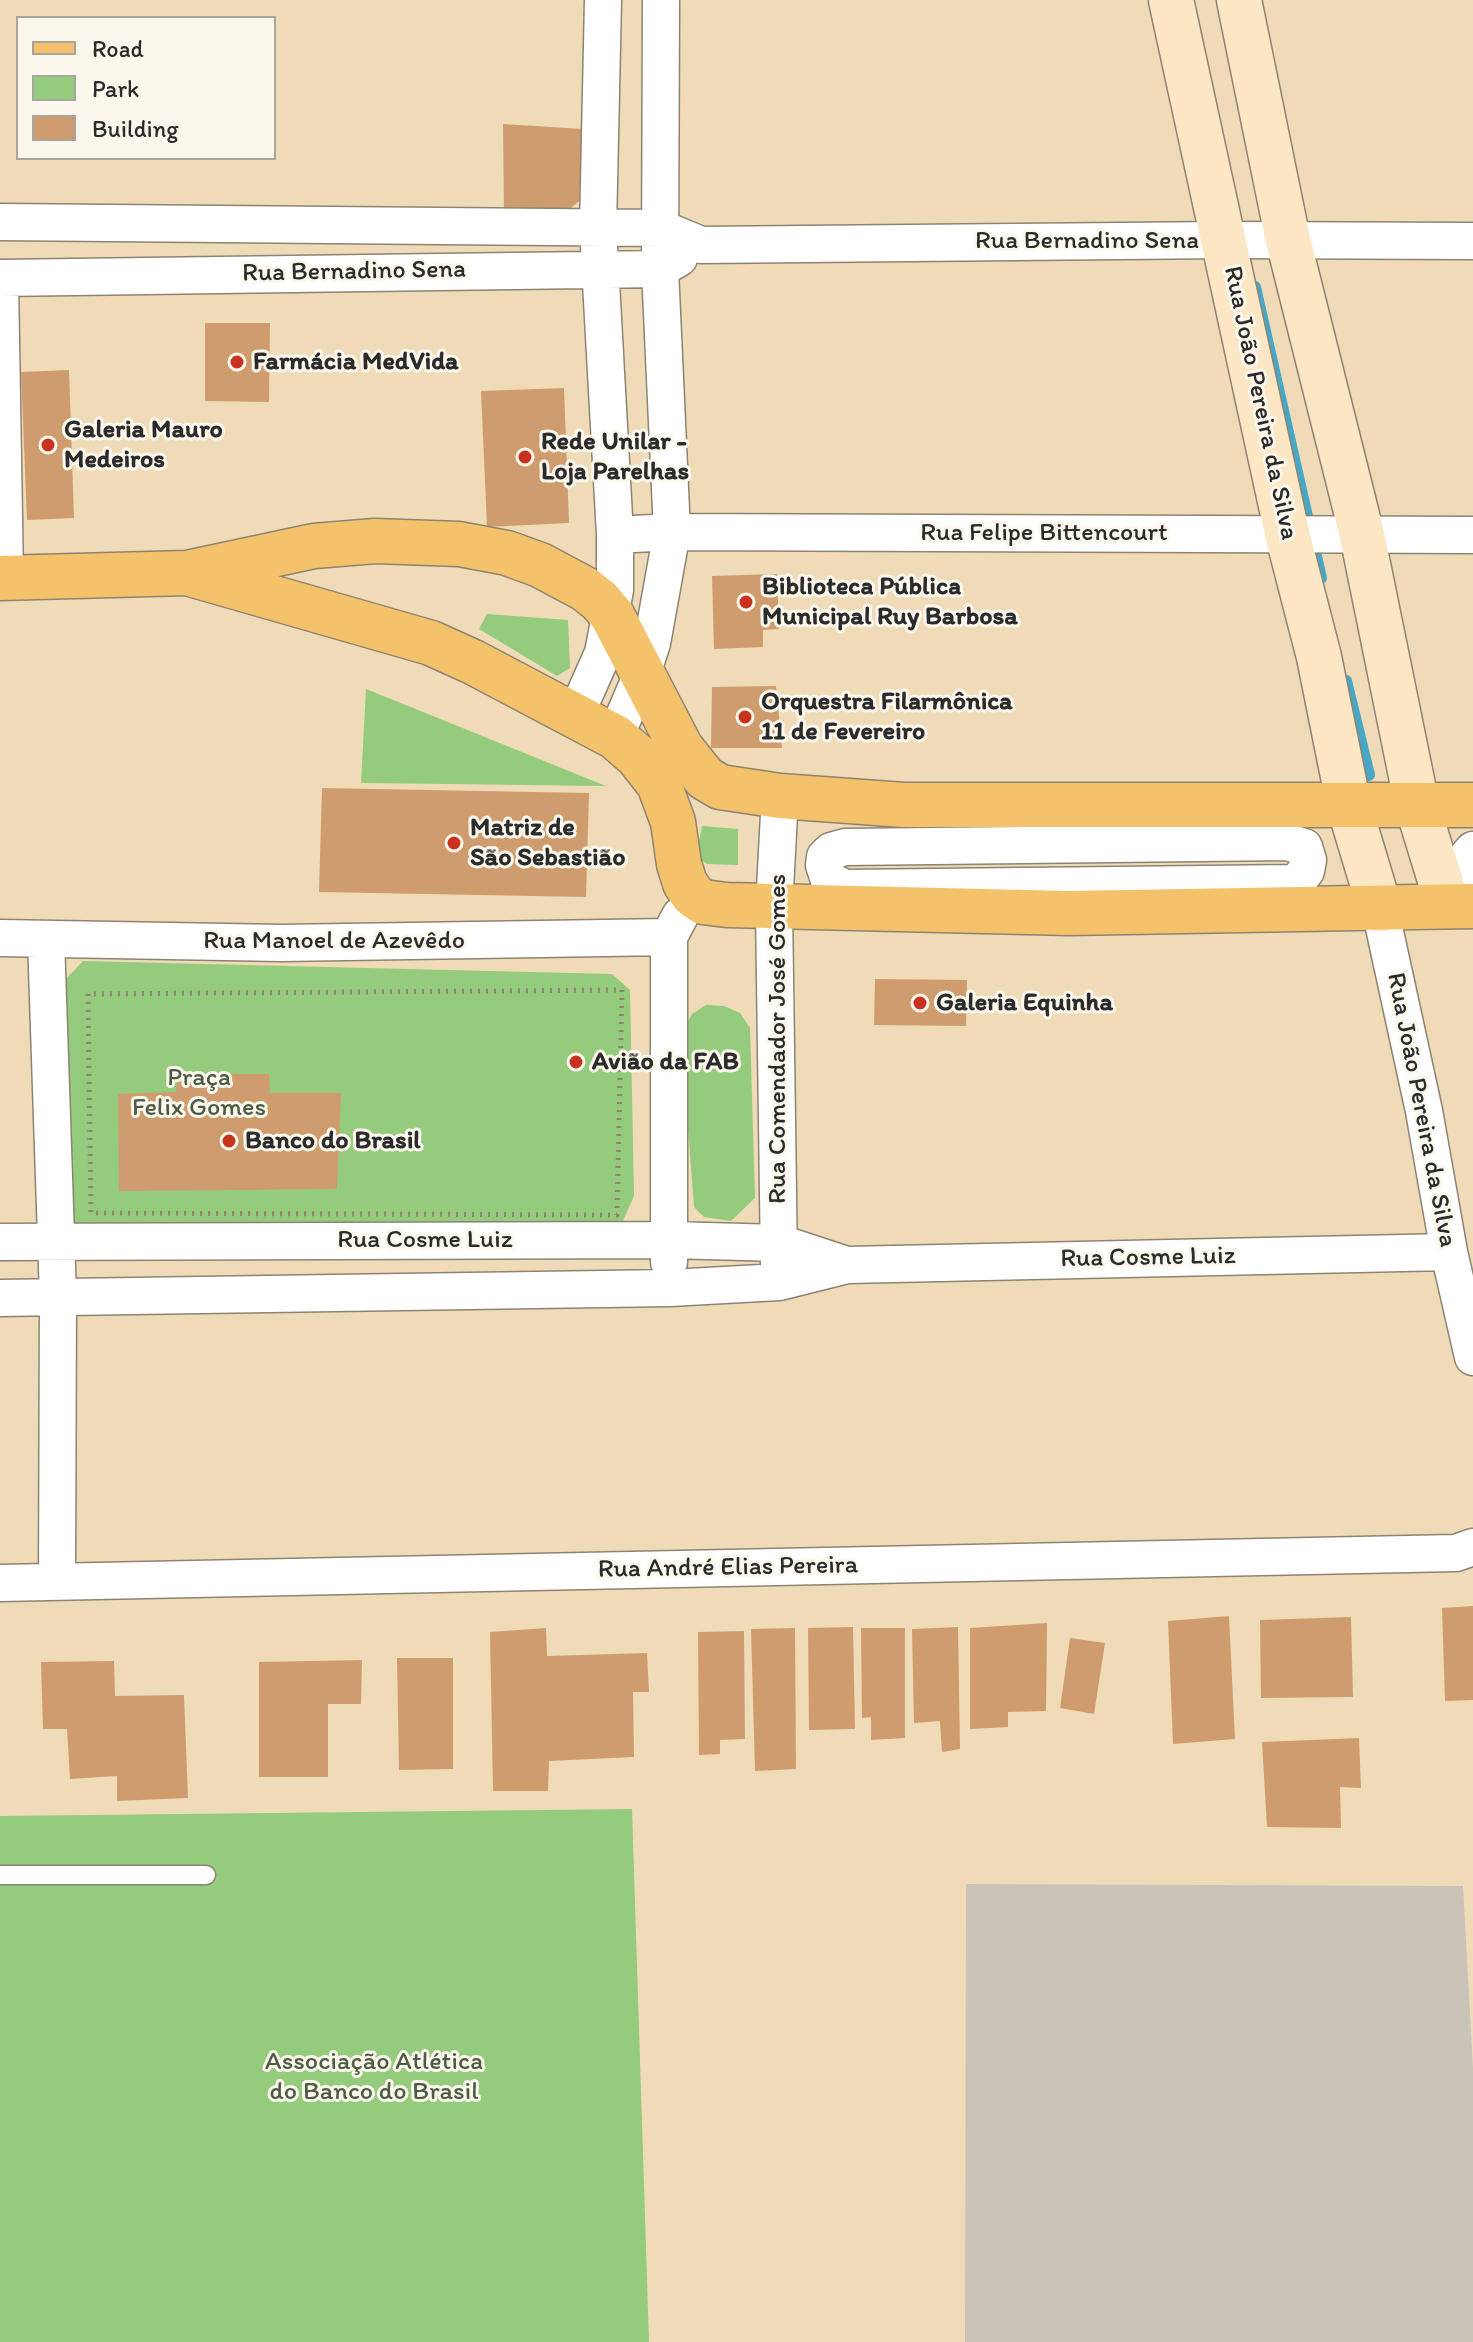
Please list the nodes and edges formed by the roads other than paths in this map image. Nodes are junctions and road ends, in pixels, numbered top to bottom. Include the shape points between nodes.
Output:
1 (603, 0) edge
2 (661, 0) edge
3 (1171, 0) edge
4 (1239, 0) edge
5 (0, 222) edge
6 (598, 228) junction
7 (660, 228) junction
8 (1225, 240) junction
9 (1288, 240) junction
10 (1473, 241) edge
11 (701, 245) junction
12 (599, 269) junction
13 (660, 269) junction
14 (0, 279) edge
15 (672, 532) junction
16 (1287, 533) junction
17 (615, 535) junction
18 (1362, 535) junction
19 (1473, 535) edge
20 (187, 573) junction
21 (2, 578) edge
22 (612, 615) junction
23 (642, 674) junction
24 (575, 716) junction
25 (615, 737) junction
26 (720, 787) junction
27 (780, 796) junction
28 (1417, 805) junction
29 (1473, 805) edge
30 (1349, 806) junction
31 (673, 822) junction
32 (1473, 850) edge
33 (1296, 883) joint
34 (693, 895) junction
35 (1465, 895) edge
36 (774, 907) junction
37 (1380, 909) junction
38 (669, 937) junction
39 (0, 938) edge
40 (46, 939) junction
41 (669, 1240) junction
42 (55, 1241) junction
43 (0, 1242) edge
44 (780, 1243) junction
45 (1449, 1252) junction
46 (847, 1265) junction
47 (779, 1282) junction
48 (670, 1288) junction
49 (58, 1297) junction
50 (0, 1298) edge
51 (1473, 1357) edge
52 (1465, 1550) edge
53 (57, 1581) junction
54 (0, 1583) edge
55 (0, 1875) edge
56 (206, 1875) dead end

1 - 6 street
2 - 7 street
3 - 8 street, Rua João Pereira da Silva
4 - 9 street
5 - 6 street, Rua Bernadino Sena
6 - 7 street, Rua Bernadino Sena
6 - 12 street
7 - 11 street, Rua Bernadino Sena
7 - 13 street
8 - 9 street, Rua Bernadino Sena
8 - 11 street, Rua Bernadino Sena
8 - 16 street, Rua João Pereira da Silva
9 - 10 street, Rua Bernadino Sena
9 - 18 street
11 - 13 street, Rua Bernadino Sena
12 - 13 street, Rua Bernadino Sena
12 - 14 street, Rua Bernadino Sena
12 - 17 street
13 - 15 street
14 - 21 street
15 - 16 street, Rua Felipe Bittencourt
15 - 17 street, Rua Felipe Bittencourt
15 - 23 street via 660,611
16 - 18 street, Rua Felipe Bittencourt
16 - 30 street, Rua João Pereira da Silva
17 - 22 street
18 - 19 street, Rua Felipe Bittencourt
18 - 28 street
20 - 21 main road
20 - 22 main road via 314,546 375,541 459,544 540,565 585,589
20 - 24 main road via 431,643
22 - 23 main road
22 - 24 street via 603,653
23 - 25 street
23 - 26 main road via 681,748 705,778
24 - 25 main road
25 - 31 main road via 649,769
26 - 27 main road
26 - 31 main road
27 - 30 main road via 904,805
27 - 36 street, Rua Comendador José Gomes
28 - 29 main road
28 - 30 main road
28 - 35 street
30 - 37 street, Rua João Pereira da Silva
31 - 34 main road via 679,864
32 - 35 street via 1467,857
33 - 33 street via 845,888 829,880 824,865 831,851 845,847 1288,842 1304,847 1308,860
34 - 36 main road via 715,904
34 - 38 street
35 - 37 main road
36 - 37 main road via 1069,913
36 - 44 street, Rua Comendador José Gomes
37 - 45 street, Rua João Pereira da Silva
38 - 40 street, Rua Manoel de Azevêdo via 281,943
38 - 41 street
39 - 40 street, Rua Manoel de Azevêdo
40 - 42 street
41 - 42 street, Rua Cosme Luiz
41 - 44 street, Rua Cosme Luiz
41 - 48 street
42 - 43 street, Rua Cosme Luiz
42 - 49 street
44 - 46 street, Rua Cosme Luiz
44 - 47 street, Rua Comendador José Gomes
45 - 46 street, Rua Cosme Luiz
45 - 51 street, Rua João Pereira da Silva
46 - 47 street, Rua Cosme Luiz
47 - 48 street, Rua Cosme Luiz
48 - 49 street, Rua Cosme Luiz
49 - 50 street, Rua Cosme Luiz
49 - 53 street
52 - 53 street, Rua André Elias Pereira
53 - 54 street, Rua André Elias Pereira
55 - 56 lane

